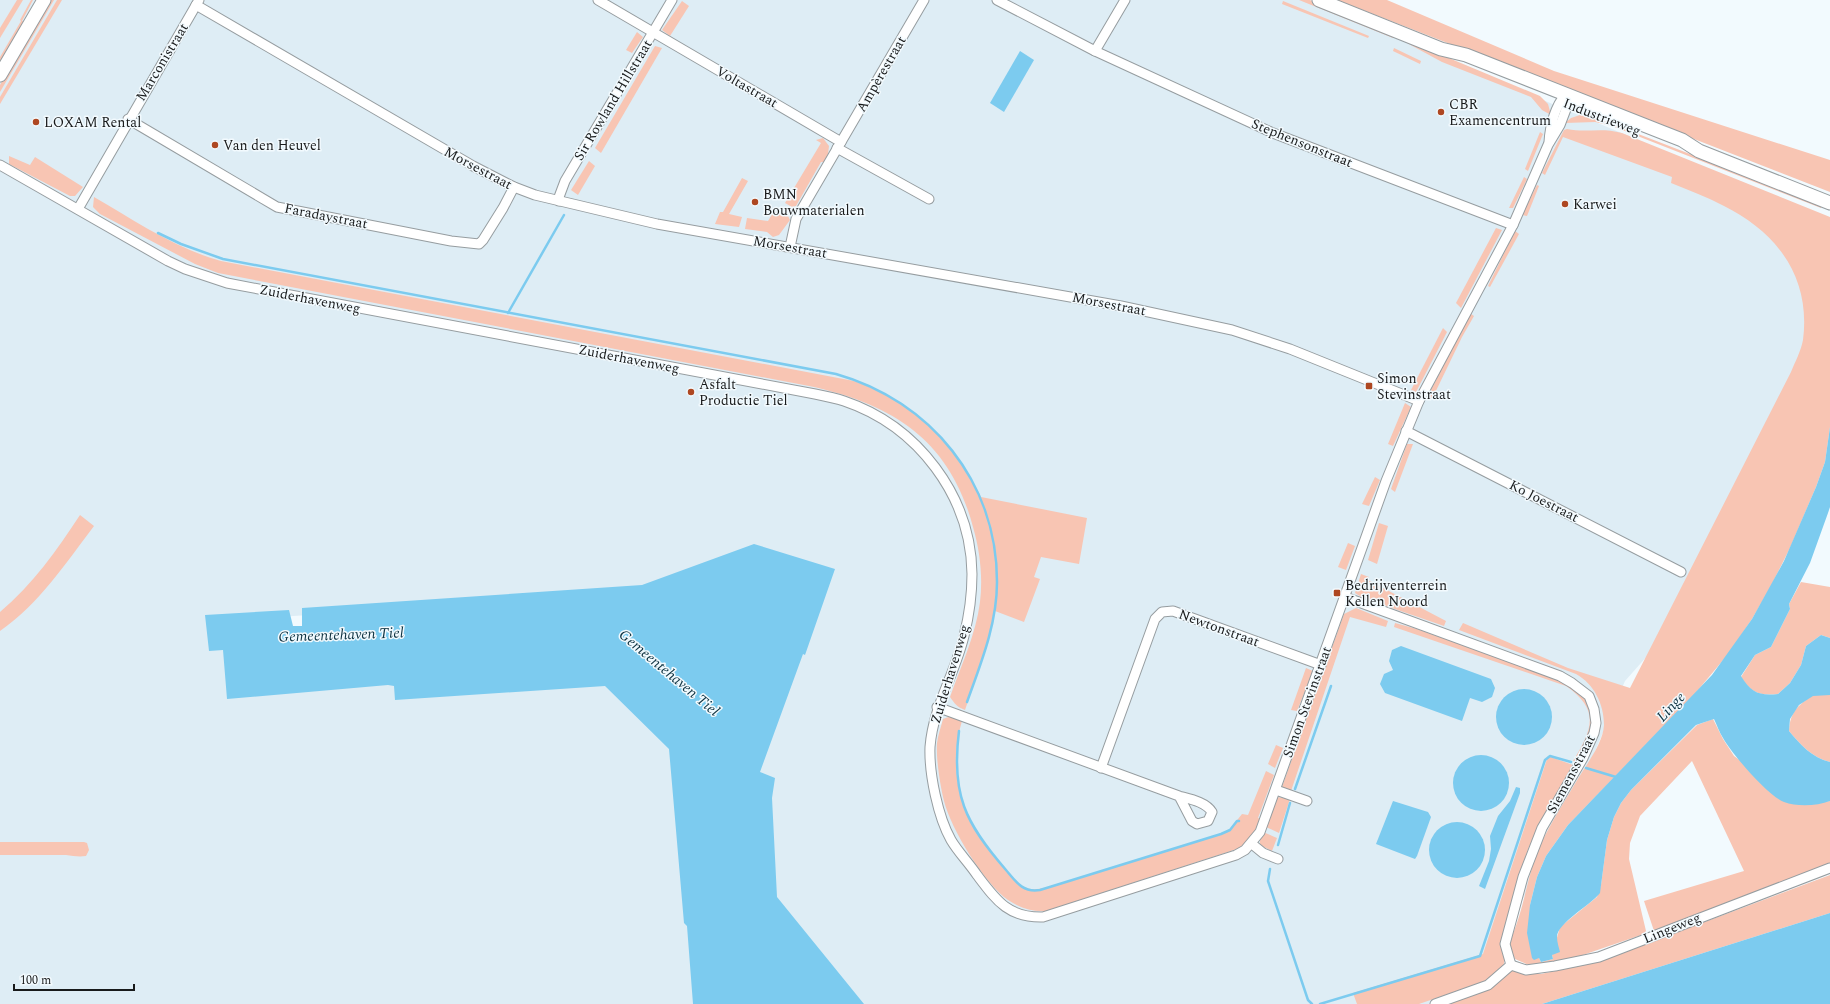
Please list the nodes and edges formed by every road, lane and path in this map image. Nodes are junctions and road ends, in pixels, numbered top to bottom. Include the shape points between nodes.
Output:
1 (44, 0) edge
2 (598, 0) edge
3 (672, 0) edge
4 (924, 0) edge
5 (997, 0) edge
6 (1125, 0) edge
7 (1319, 0) edge
8 (197, 2) edge
9 (653, 32) junction
10 (1095, 51) junction
11 (0, 75) edge
12 (1565, 100) junction
13 (128, 119) junction
14 (839, 145) junction
15 (0, 166) edge
16 (514, 187) junction
17 (929, 199) dead end
18 (559, 201) junction
19 (1830, 203) edge
20 (78, 209) junction
21 (1514, 224) junction
22 (790, 246) junction
23 (1419, 401) junction
24 (1406, 431) junction
25 (1681, 572) dead end
26 (1345, 597) junction
27 (1321, 665) junction
28 (938, 707) junction
29 (1102, 768) junction
30 (1276, 790) junction
31 (1179, 796) dead end
32 (1307, 801) dead end
33 (1252, 844) junction
34 (1278, 859) dead end
35 (1830, 868) edge
36 (1511, 966) junction
37 (1435, 1004) edge

1 - 11 main road
2 - 9 street, Voltastraat
3 - 9 street, Sir Rowland Hillstraat
4 - 14 street, Ampèrestraat
5 - 10 street, Stephensonstraat
6 - 10 street
7 - 12 main road, Industrieweg via 1441,49 1466,55
8 - 13 street, Marconistraat
8 - 16 street, Morsestraat via 473,166
9 - 14 street, Voltastraat
9 - 18 street, Sir Rowland Hillstraat via 565,181
10 - 21 street, Stephensonstraat via 1273,133
12 - 19 main road, Industrieweg via 1682,140 1699,151
12 - 21 street, Simon Stevinstraat via 1551,127 1548,145
13 - 16 street, Faradaystraat via 277,207 451,241 478,244 483,240
13 - 20 street, Marconistraat
14 - 17 street
14 - 22 street, Ampèrestraat via 796,219
15 - 20 street, Zuiderhavenweg
16 - 18 street, Morsestraat via 535,196
18 - 22 street, Morsestraat via 657,224
20 - 28 street, Zuiderhavenweg via 185,269 227,284 815,394 845,402 886,422 909,438 946,481 961,513 969,541 972,574 969,608 963,638
21 - 23 street, Simon Stevinstraat
22 - 23 street, Morsestraat via 1121,306 1232,330 1294,350
23 - 24 street, Simon Stevinstraat
24 - 25 street, Ko Joestraat
24 - 26 street, Simon Stevinstraat
26 - 27 street, Simon Stevinstraat
26 - 36 street, Siemensstraat via 1560,676 1589,696 1596,723 1594,733 1583,758 1542,828 1523,877 1505,944
27 - 29 street, Newtonstraat via 1173,611 1162,612 1155,619
27 - 30 street, Simon Stevinstraat
28 - 29 street
28 - 33 street, Zuiderhavenweg via 930,747 934,789 939,809 951,840 990,892 1014,913 1043,917 1236,855
29 - 31 street
30 - 32 street
30 - 33 street, Simon Stevinstraat via 1260,832
33 - 34 street via 1263,853
35 - 36 street, Lingeweg via 1599,956 1526,970
36 - 37 street via 1488,985

